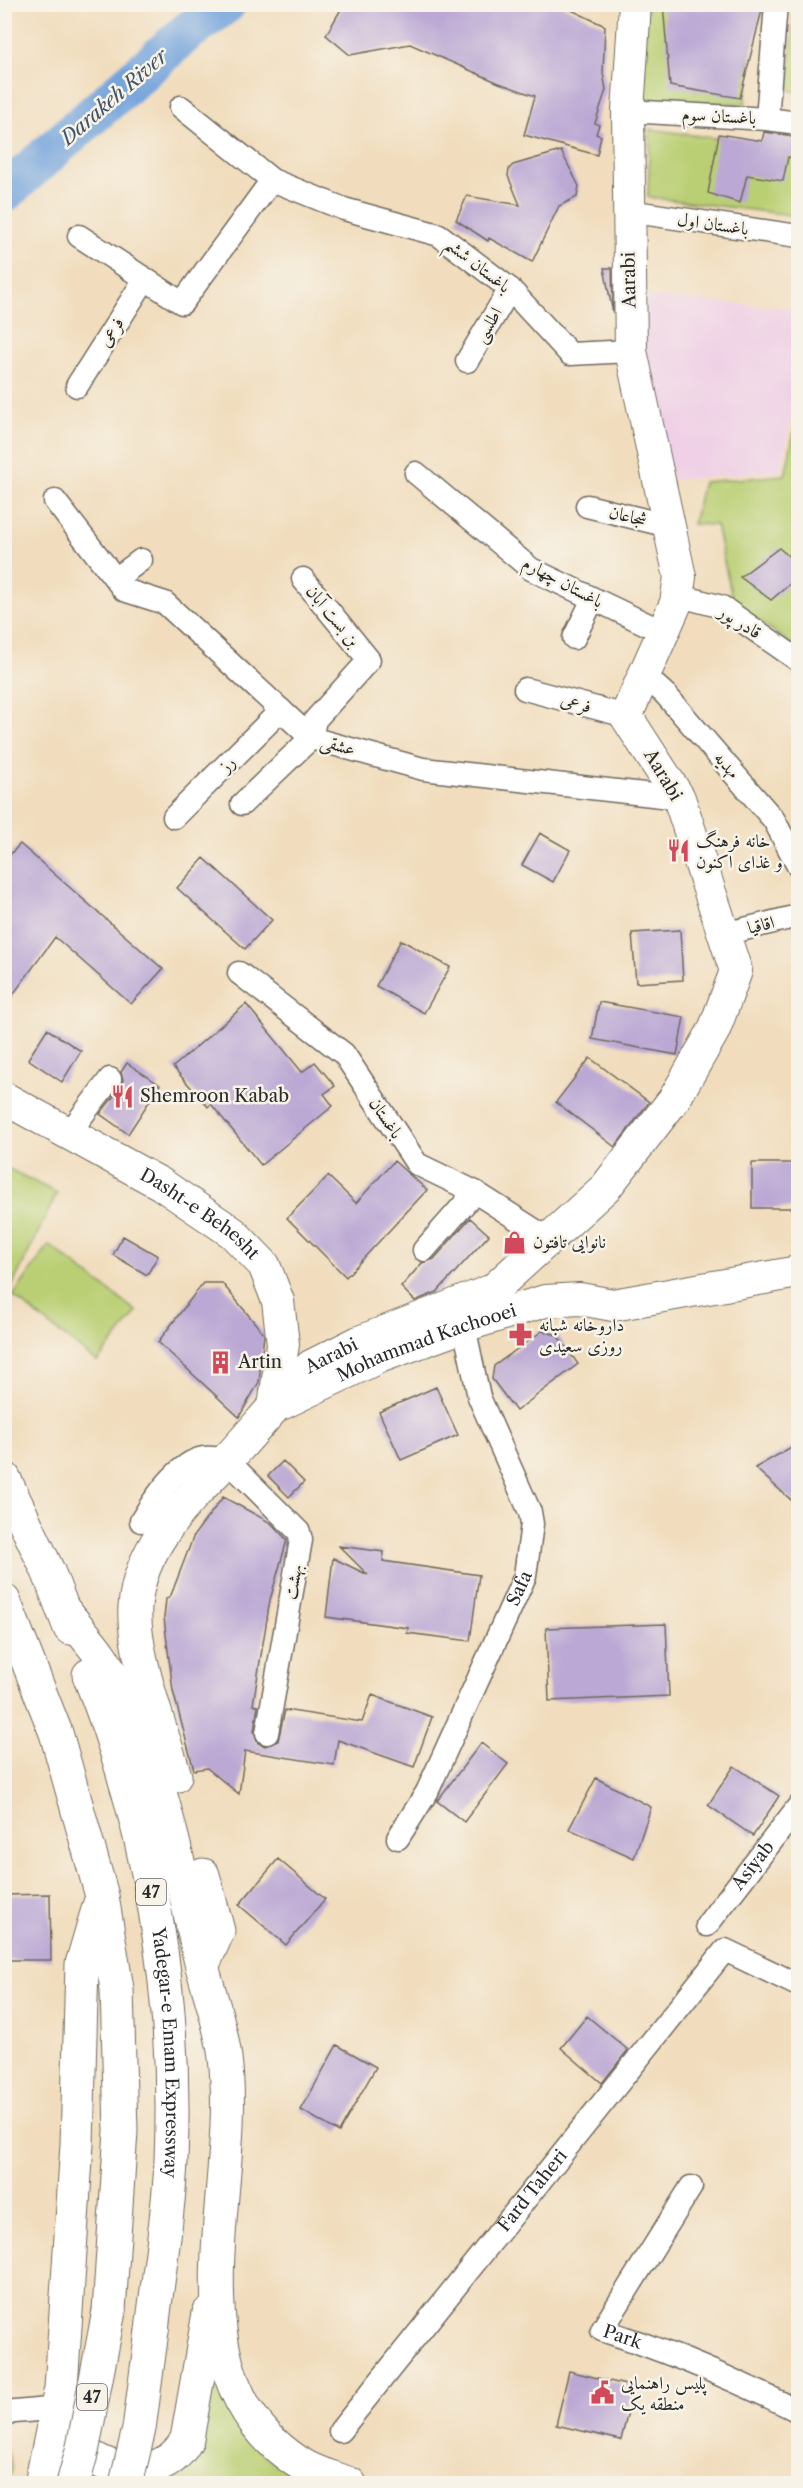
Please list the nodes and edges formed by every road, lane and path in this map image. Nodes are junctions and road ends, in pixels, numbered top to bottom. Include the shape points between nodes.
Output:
1 (776, 4) edge
2 (631, 6) edge
3 (180, 107) dead end
4 (628, 111) junction
5 (767, 118) junction
6 (798, 123) edge
7 (272, 180) junction
8 (628, 212) junction
9 (80, 236) dead end
10 (798, 236) edge
11 (145, 279) junction
12 (510, 289) junction
13 (631, 351) junction
14 (467, 361) dead end
15 (77, 386) dead end
16 (416, 473) dead end
17 (55, 501) dead end
18 (587, 506) dead end
19 (669, 526) junction
20 (141, 560) dead end
21 (117, 578) junction
22 (303, 579) dead end
23 (677, 595) junction
24 (593, 599) junction
25 (663, 632) junction
26 (574, 638) dead end
27 (798, 660) edge
28 (643, 674) junction
29 (525, 689) dead end
30 (281, 710) junction
31 (626, 716) junction
32 (310, 738) junction
33 (679, 798) junction
34 (242, 804) dead end
35 (174, 817) dead end
36 (798, 866) edge
37 (798, 916) edge
38 (724, 934) junction
39 (239, 973) dead end
40 (110, 1079) dead end
41 (4, 1098) edge
42 (69, 1133) junction
43 (475, 1192) junction
44 (550, 1240) junction
45 (424, 1250) dead end
46 (798, 1272) edge
47 (464, 1326) junction
48 (274, 1407) junction
49 (227, 1460) junction
50 (4, 1478) edge
51 (141, 1521) dead end
52 (4, 1601) edge
53 (62, 1608) junction
54 (4, 1648) edge
55 (57, 1733) junction
56 (267, 1734) dead end
57 (798, 1807) edge
58 (398, 1838) dead end
59 (102, 1896) junction
60 (707, 1925) dead end
61 (202, 1967) junction
62 (798, 1985) edge
63 (691, 2187) dead end
64 (217, 2277) junction
65 (60, 2402) junction
66 (798, 2411) edge
67 (4, 2413) edge
68 (340, 2431) dead end
69 (41, 2484) edge
70 (73, 2484) edge
71 (126, 2484) edge
72 (350, 2484) edge

1 - 5 street, باغستان سوم
2 - 4 street, Aarabi
3 - 7 street, باغستان ششم
4 - 5 street, باغستان سوم
4 - 8 street, Aarabi
5 - 6 street
7 - 11 street via 182,303
7 - 12 street, باغستان ششم via 344,209 439,236
8 - 10 street, باغستان اول
8 - 13 street, Aarabi
9 - 11 street
11 - 15 street, فرعی
12 - 13 street, باغستان ششم via 570,354
12 - 14 street, اطلسی
13 - 19 street, Aarabi
16 - 24 street, باغستان چهارم via 531,569
17 - 21 street, عشقی
18 - 19 street, شجاعان
19 - 23 street, Aarabi via 680,577
20 - 21 street
21 - 30 street, عشقی via 124,590 165,603
22 - 32 street, بن بست آبان via 369,660 315,720
23 - 25 street, Aarabi
23 - 27 street, قادر پور via 722,607
24 - 25 street, باغستان چهارم
24 - 26 street
25 - 28 street, Aarabi
28 - 31 street, Aarabi
28 - 36 street, مهدیه via 666,695 774,820
29 - 31 street, فرعی
30 - 32 street, عشقی
30 - 35 street, رز
31 - 33 street, Aarabi
32 - 33 street, عشقی via 423,769
32 - 34 street
33 - 38 street, Aarabi
37 - 38 street, اقاقیا
38 - 44 street, Aarabi via 736,971 714,1030 675,1098 606,1187
39 - 43 street, باغستان via 344,1054 417,1164
40 - 42 street
41 - 42 street, Dasht-e Behesht
42 - 48 street, Dasht-e Behesht via 161,1184 224,1227 264,1265 279,1301 283,1344
43 - 44 street, باغستان
43 - 45 street
44 - 48 street, Aarabi via 493,1290 359,1342 311,1366
46 - 47 street, Mohammad Kachooei via 613,1305 580,1299 545,1301
47 - 48 street, Mohammad Kachooei via 379,1357
47 - 58 street, Safa via 479,1397 530,1512 527,1566 427,1792
48 - 49 highway
49 - 51 street via 202,1458 181,1471 157,1493
49 - 56 street, بهشت via 299,1532 301,1540
49 - 61 highway via 187,1500 159,1539 140,1577 135,1607 137,1640 218,1931
50 - 53 highway, Yadegar-e Emam Expressway / 47
52 - 55 highway, 47
53 - 61 highway via 102,1658 134,1720 159,1795
53 - 71 highway, Yadegar-e Emam Expressway / 47, bridge via 106,1716 143,1842 171,2046 171,2161 139,2429
54 - 55 highway
55 - 59 highway, 47
57 - 60 street, Asiyab
59 - 65 highway via 82,1964 77,2144
59 - 70 highway, 47, bridge via 117,1989 121,2131 109,2311
61 - 64 highway via 225,2058 226,2169
62 - 68 street, Fard Taheri via 725,1950
63 - 66 street, Park via 602,2330 683,2358
64 - 65 highway via 187,2439 170,2463 153,2471 135,2472 113,2471 94,2462 65,2431
64 - 72 highway via 224,2358 233,2387 249,2416 274,2445 306,2468
65 - 67 street via 48,2409
65 - 69 highway

